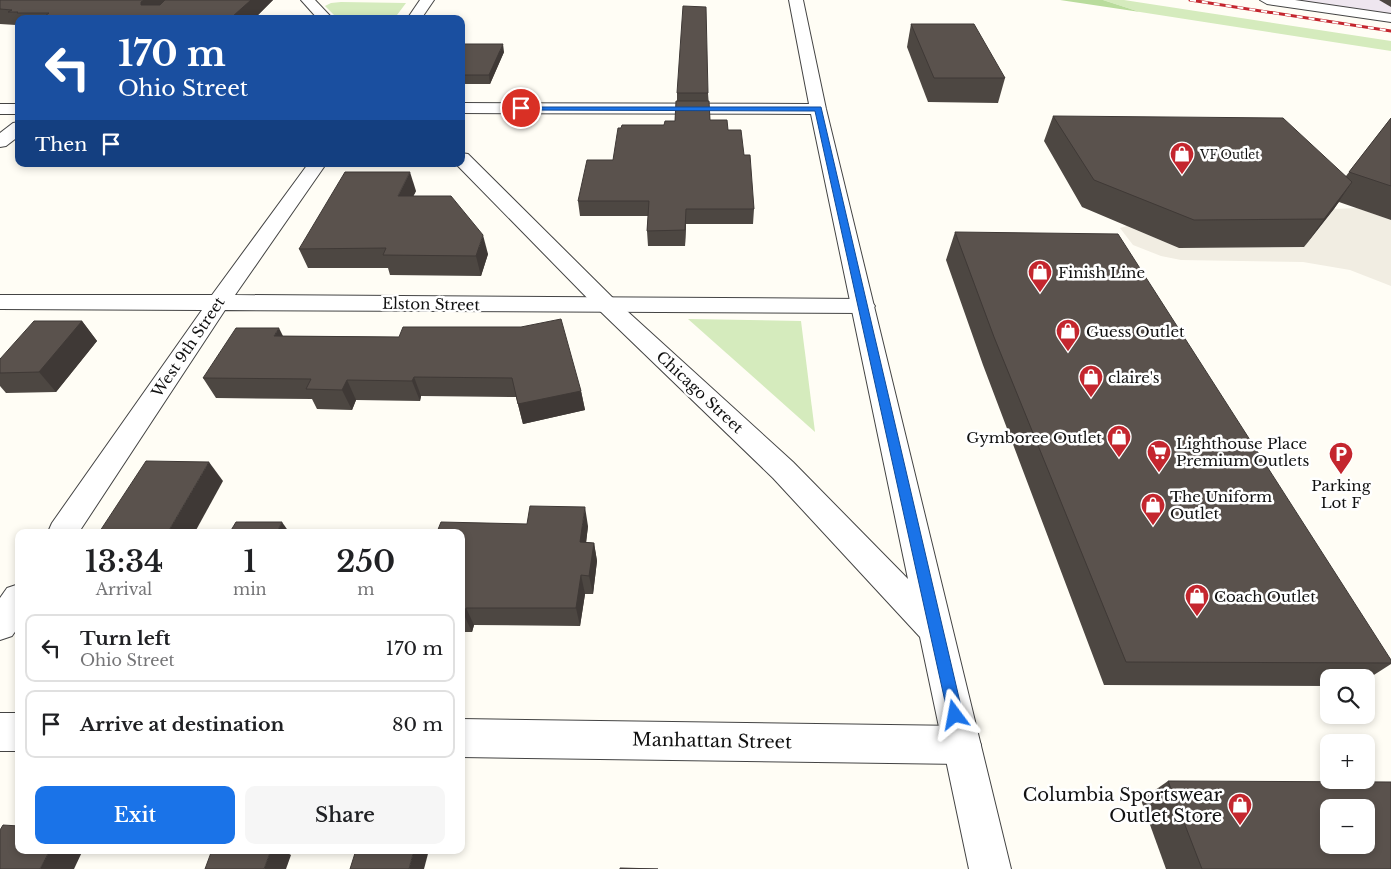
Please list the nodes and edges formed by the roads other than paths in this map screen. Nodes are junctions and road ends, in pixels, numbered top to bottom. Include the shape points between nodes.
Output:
1 (308, 0) edge
2 (427, 0) edge
3 (796, 0) edge
4 (1268, 0) edge
5 (322, 15) edge
6 (417, 15) edge
7 (1391, 18) edge
8 (465, 108) edge
9 (0, 109) edge
10 (15, 109) edge
11 (818, 109) junction
12 (15, 130) edge
13 (0, 142) edge
14 (465, 162) edge
15 (315, 167) edge
16 (0, 302) edge
17 (219, 302) junction
18 (608, 306) junction
19 (863, 306) junction
20 (65, 529) edge
21 (15, 604) edge
22 (0, 625) edge
23 (936, 630) junction
24 (0, 732) edge
25 (15, 732) edge
26 (465, 738) edge
27 (962, 745) junction
28 (990, 869) edge

1 - 5 street
2 - 6 street
3 - 11 street
4 - 7 street
8 - 11 street
9 - 10 street
11 - 19 street
12 - 13 street
14 - 18 street, Chicago Street
15 - 17 street, West 9th Street
16 - 17 street, Elston Street
17 - 18 street, Elston Street
17 - 20 street, West 9th Street
18 - 19 street, Elston Street
18 - 23 street, Chicago Street via 783,470
19 - 23 street
21 - 22 street
23 - 27 street
24 - 25 street
26 - 27 street, Manhattan Street
27 - 28 street

